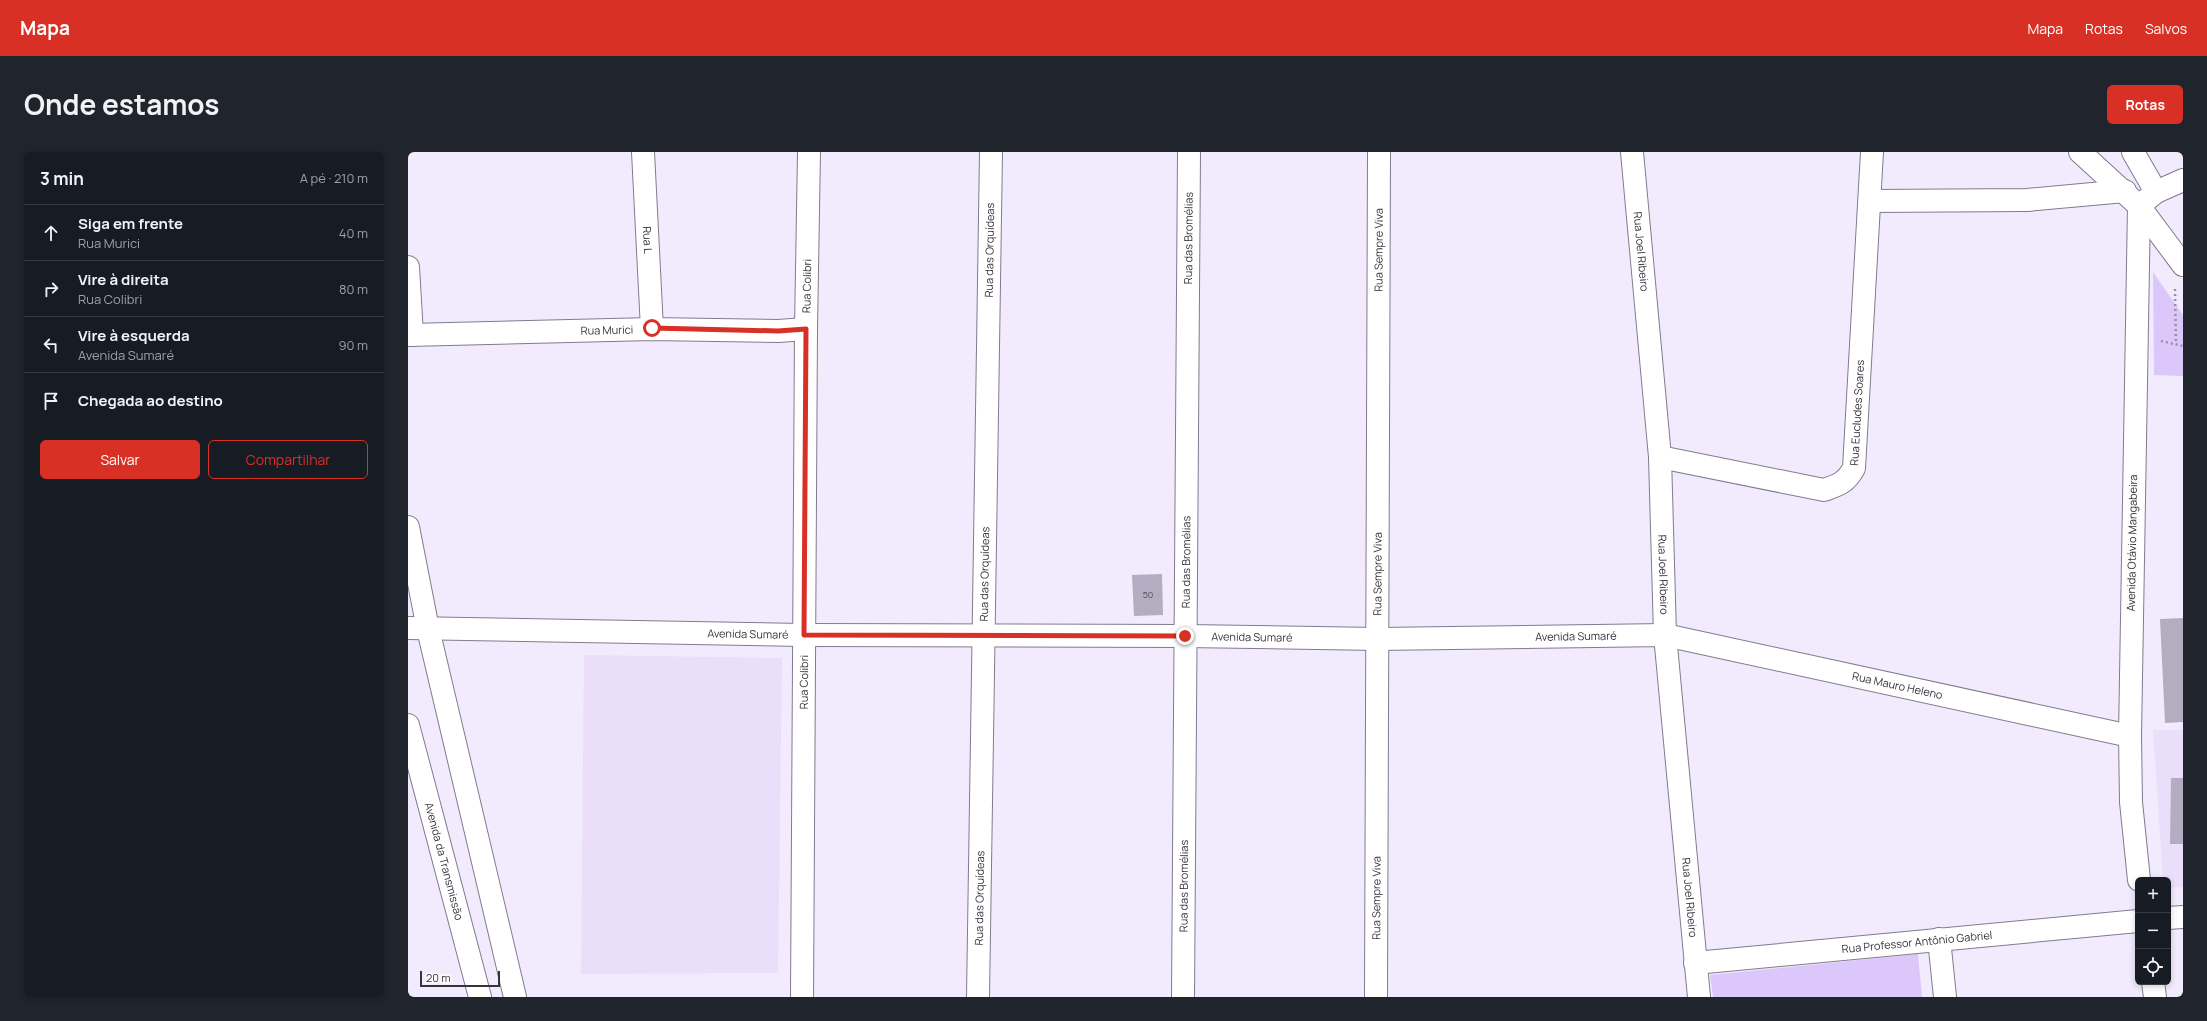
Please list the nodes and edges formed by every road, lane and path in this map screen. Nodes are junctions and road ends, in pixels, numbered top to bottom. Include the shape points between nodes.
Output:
1 (644, 152) edge
2 (810, 152) edge
3 (991, 152) edge
4 (1188, 152) edge
5 (1379, 152) edge
6 (1632, 152) edge
7 (1872, 152) edge
8 (2080, 152) edge
9 (2133, 152) edge
10 (2183, 180) edge
11 (2156, 192) junction
12 (2132, 199) junction
13 (1870, 200) junction
14 (2183, 265) edge
15 (408, 267) edge
16 (2175, 288) dead end
17 (652, 328) junction
18 (806, 329) junction
19 (410, 335) edge
20 (2176, 344) dead end
21 (1660, 457) junction
22 (408, 527) edge
23 (418, 629) edge
24 (804, 635) junction
25 (1665, 635) junction
26 (984, 636) junction
27 (1185, 636) junction
28 (1378, 639) junction
29 (408, 725) edge
30 (2130, 736) junction
31 (2139, 877) edge
32 (2183, 917) edge
33 (2171, 918) edge
34 (2135, 921) edge
35 (1939, 939) junction
36 (1695, 963) junction
37 (2153, 985) edge
38 (480, 997) edge
39 (515, 997) edge
40 (802, 997) edge
41 (978, 997) edge
42 (1183, 997) edge
43 (1376, 997) edge
44 (1699, 997) edge
45 (1945, 997) edge
46 (2155, 997) edge

1 - 17 street, Rua L
2 - 18 street, Rua Colibri
3 - 26 street, Rua das Orquídeas
4 - 27 street, Rua das Bromélias
5 - 28 street, Rua Sempre Viva
6 - 21 street, Rua Joel Ribeiro
7 - 13 street, Rua Eucludes Soares
8 - 12 street
9 - 11 street
10 - 11 street
11 - 12 street
12 - 13 street
12 - 14 street
12 - 30 street, Avenida Otávio Mangabeira
13 - 21 street, Rua Eucludes Soares via 1854,468 1849,478 1842,484 1824,490
15 - 19 street
16 - 20 path
17 - 18 street, Rua Murici via 778,331
17 - 19 street, Rua Murici
18 - 24 street, Rua Colibri
21 - 25 street, Rua Joel Ribeiro
22 - 23 street
23 - 24 street, Avenida Sumaré
23 - 39 street
24 - 26 street, Avenida Sumaré
24 - 40 street, Rua Colibri
25 - 28 street, Avenida Sumaré
25 - 30 street, Rua Mauro Heleno
25 - 36 street, Rua Joel Ribeiro
26 - 27 street, Avenida Sumaré
26 - 41 street, Rua das Orquídeas
27 - 28 street, Avenida Sumaré
27 - 42 street, Rua das Bromélias
28 - 43 street, Rua Sempre Viva
29 - 38 street, Avenida da Transmissão
30 - 31 street, Avenida Otávio Mangabeira via 2131,802
32 - 33 street
34 - 35 street, Rua Professor Antônio Gabriel
35 - 36 street, Rua Professor Antônio Gabriel
35 - 45 street
36 - 44 street, Rua Joel Ribeiro
37 - 46 street

